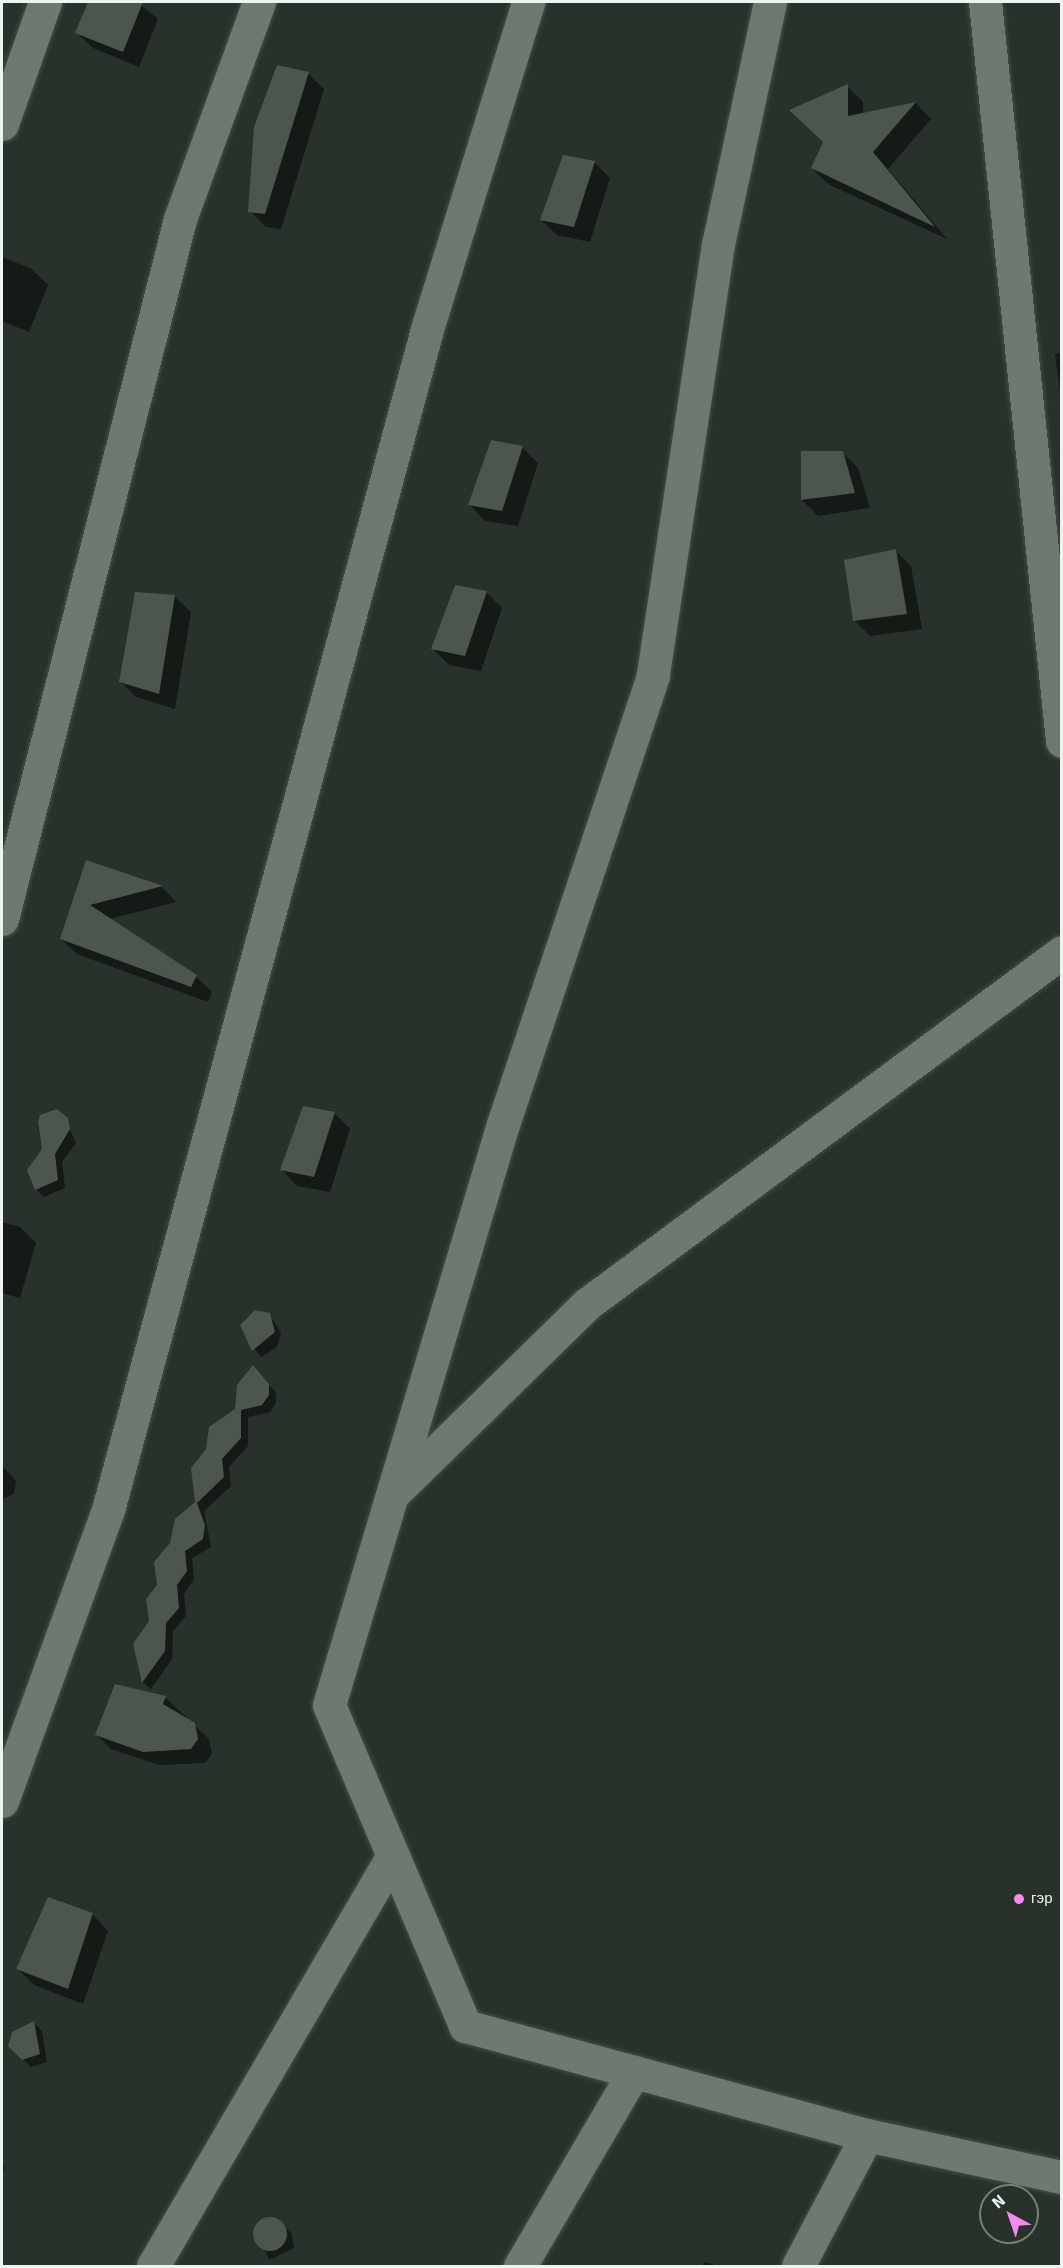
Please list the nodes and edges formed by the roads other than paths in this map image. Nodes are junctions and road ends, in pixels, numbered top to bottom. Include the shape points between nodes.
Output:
1 (45, 2) edge
2 (259, 2) edge
3 (528, 2) edge
4 (770, 2) edge
5 (986, 2) edge
6 (2, 124) edge
7 (1062, 741) edge
8 (2, 919) edge
9 (1062, 952) edge
10 (391, 1495) junction
11 (2, 1801) edge
12 (393, 1856) junction
13 (633, 2072) junction
14 (867, 2135) junction
15 (1062, 2177) edge
16 (153, 2266) edge
17 (520, 2266) edge
18 (798, 2266) edge

1 - 6 street
2 - 8 street via 180,219
3 - 11 street via 427,329 108,1510
4 - 10 street via 718,244 653,676 503,1124
5 - 7 street
9 - 10 street via 587,1304
10 - 12 street via 329,1705
12 - 13 street via 465,2026
12 - 16 street
13 - 14 street
13 - 17 street
14 - 15 street
14 - 18 street

